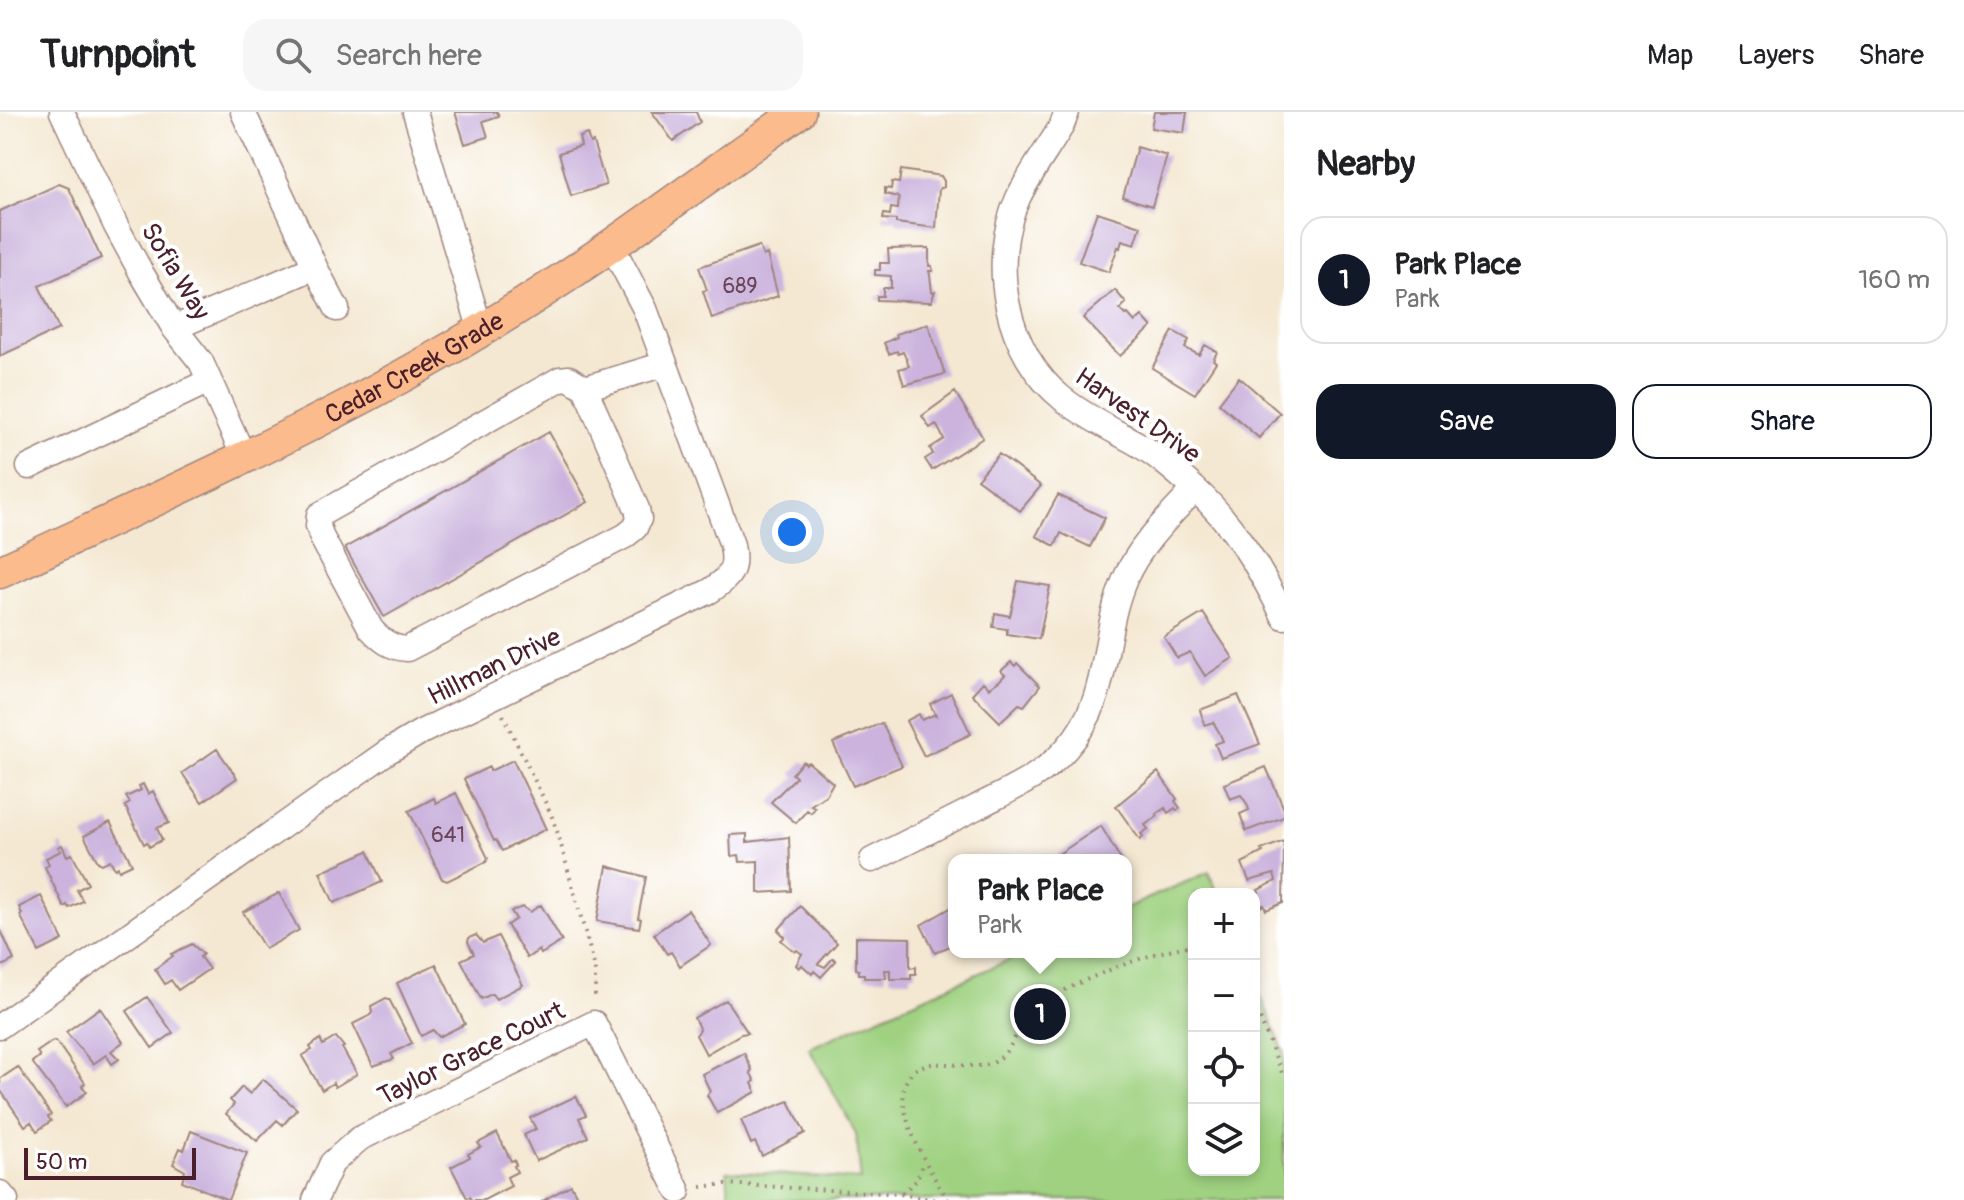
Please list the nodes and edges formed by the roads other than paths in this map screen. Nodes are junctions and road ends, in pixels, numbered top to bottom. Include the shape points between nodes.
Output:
1 (62, 112) edge
2 (243, 112) edge
3 (415, 112) edge
4 (1067, 112) edge
5 (782, 117) edge
6 (611, 244) junction
7 (315, 267) junction
8 (337, 309) dead end
9 (174, 328) junction
10 (481, 331) junction
11 (665, 364) junction
12 (209, 381) junction
13 (585, 388) junction
14 (244, 457) junction
15 (29, 467) dead end
16 (1195, 489) junction
17 (0, 572) edge
18 (1284, 617) edge
19 (872, 860) dead end
20 (0, 1026) edge
21 (678, 1191) road end
22 (0, 1193) edge
23 (6, 1200) edge
24 (315, 1200) edge

1 - 9 street, Sofia Way via 116,226
2 - 7 street
3 - 10 street
4 - 16 street, Harvest Drive via 1018,200 1007,236 1005,291 1010,316 1033,366 1052,390 1153,454
5 - 6 main road, Cedar Creek Grade
6 - 10 main road, Cedar Creek Grade
6 - 11 street, Hillman Drive via 645,309
7 - 8 street
7 - 9 street
9 - 12 street, Sofia Way
10 - 14 main road, Cedar Creek Grade via 332,415
11 - 13 street
11 - 20 street, Hillman Drive via 732,545 732,571 710,591 387,752
12 - 14 street, Sofia Way
12 - 15 street
13 - 13 street via 637,509 635,528 407,649 392,646 371,629 322,538 317,521 324,511 560,379
14 - 17 main road, Cedar Creek Grade
16 - 18 street, Harvest Drive via 1246,548
16 - 19 street via 1141,548 1125,579 1113,611 1097,697 1067,748 1026,781
21 - 24 street, Taylor Grace Court via 594,1023 359,1139 332,1163
22 - 23 street

